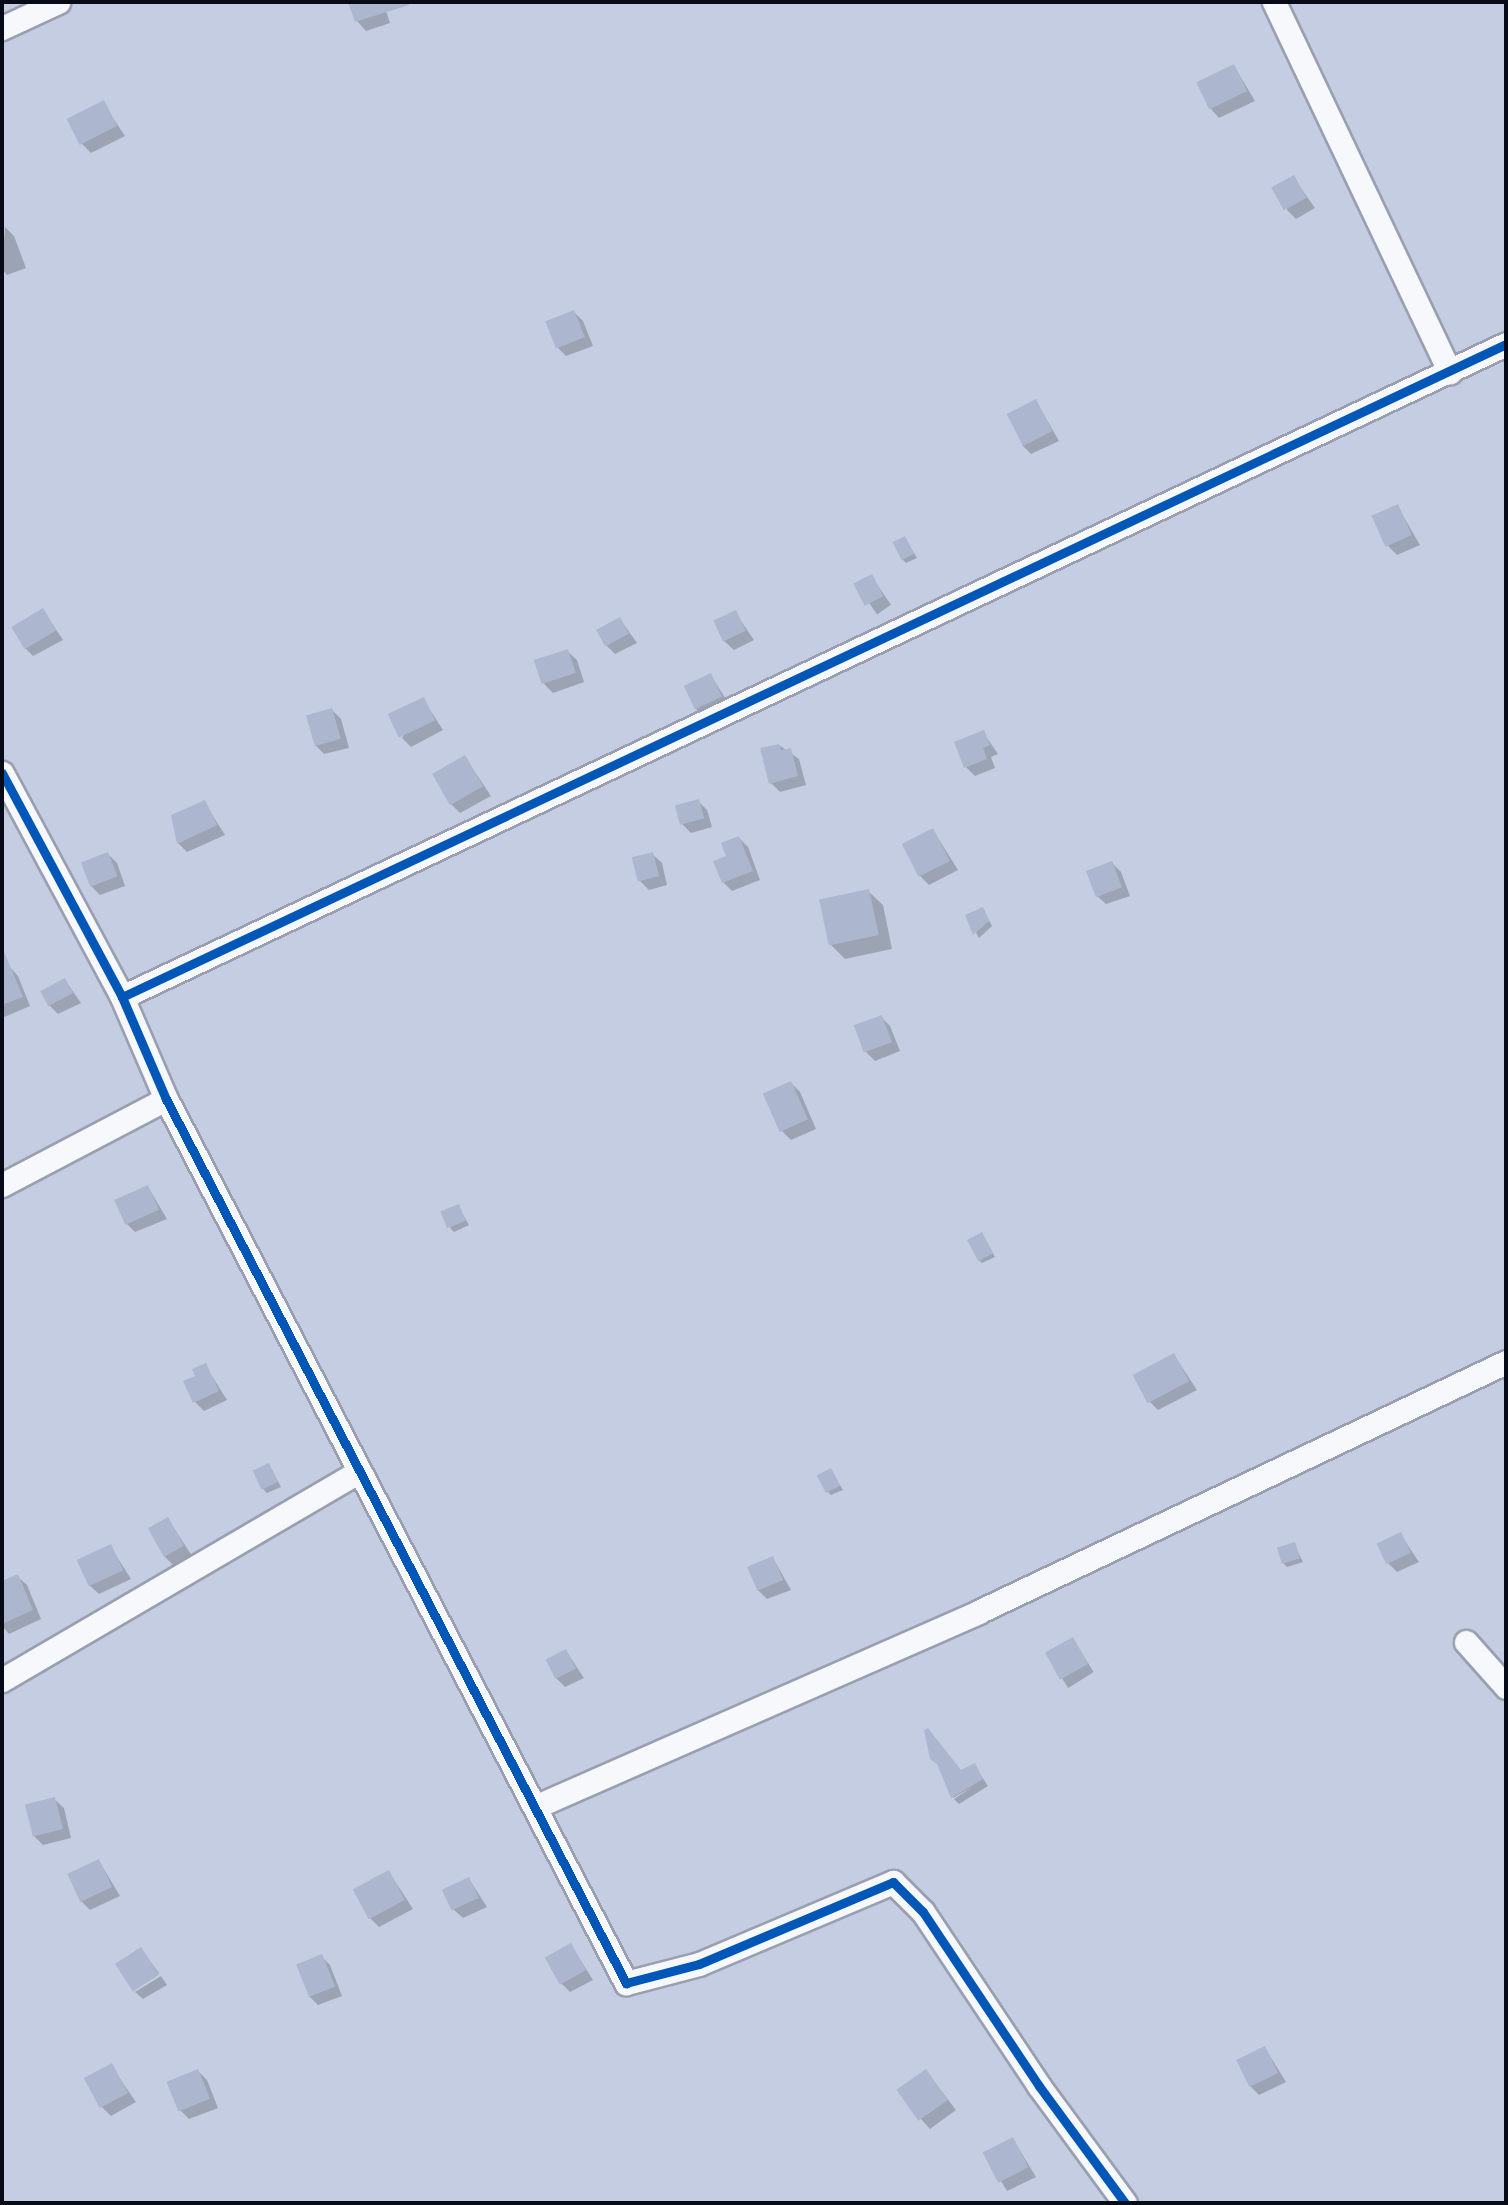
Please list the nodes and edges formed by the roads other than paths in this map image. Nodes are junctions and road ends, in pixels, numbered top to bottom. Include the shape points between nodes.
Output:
1 (58, 2) edge
2 (1274, 2) edge
3 (2, 28) edge
4 (1506, 344) edge
5 (1450, 372) junction
6 (2, 773) edge
7 (122, 997) junction
8 (166, 1099) junction
9 (2, 1185) edge
10 (1506, 1362) edge
11 (359, 1471) junction
12 (1466, 1642) dead end
13 (2, 1681) edge
14 (1506, 1687) edge
15 (537, 1806) junction
16 (1125, 2203) edge

1 - 3 street
2 - 5 street
4 - 5 street
5 - 7 street
6 - 7 street
7 - 8 street
8 - 9 street
8 - 11 street
10 - 15 street via 978,1612
11 - 13 street
11 - 15 street
12 - 14 street
15 - 16 street via 626,1983 699,1964 893,1882 923,1912 1039,2086

